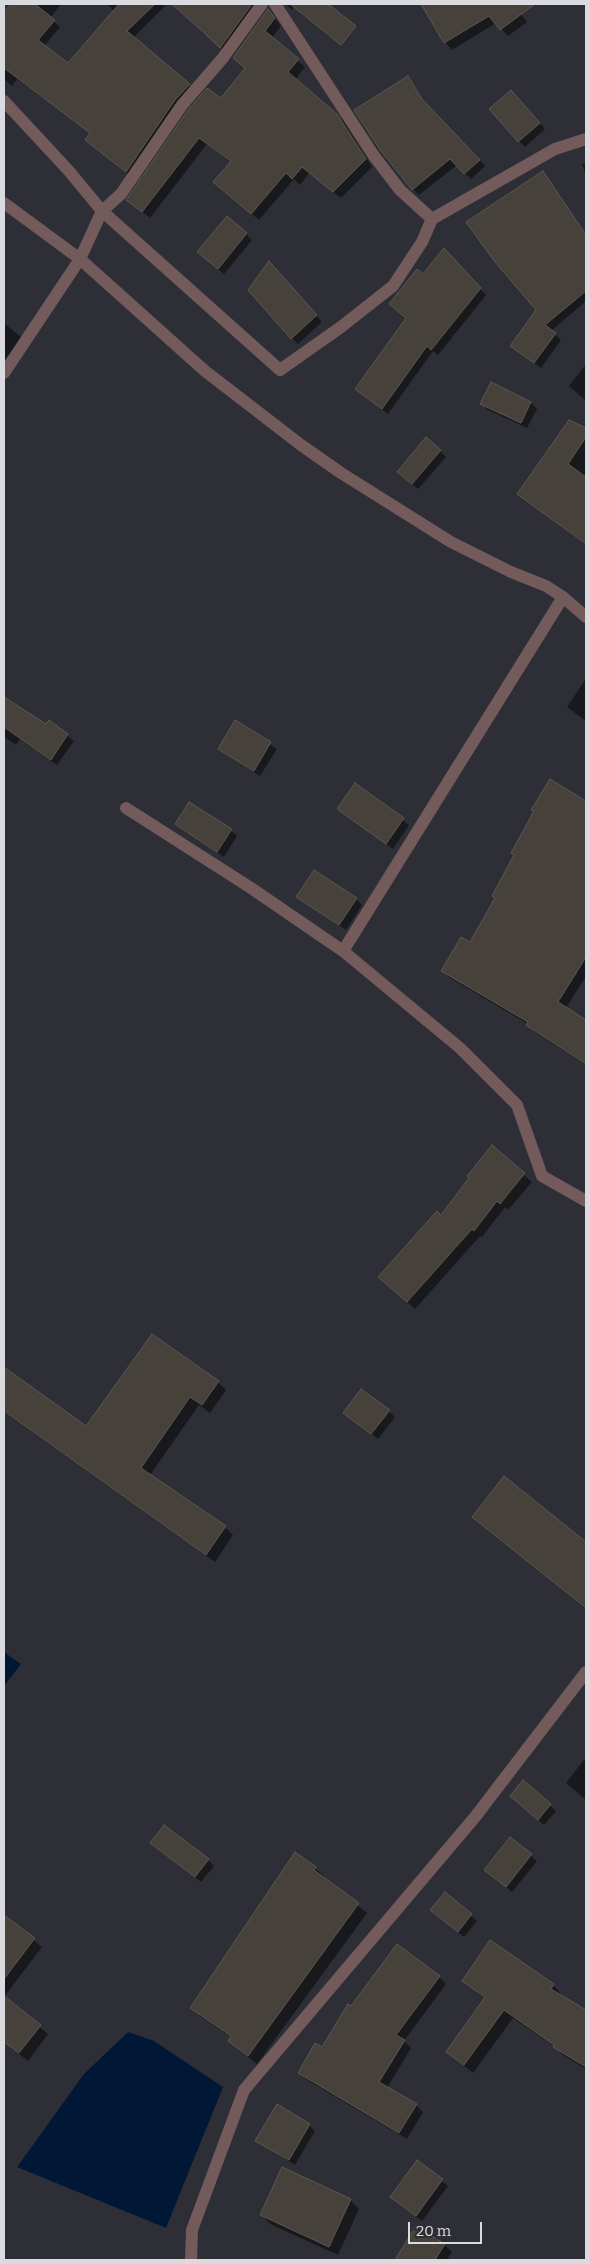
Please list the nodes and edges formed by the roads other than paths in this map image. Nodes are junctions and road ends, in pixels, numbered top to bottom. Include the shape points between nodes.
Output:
1 (262, 4) edge
2 (275, 4) edge
3 (4, 101) edge
4 (586, 139) edge
5 (4, 203) edge
6 (102, 211) junction
7 (432, 219) junction
8 (80, 259) junction
9 (4, 373) edge
10 (564, 597) junction
11 (586, 617) edge
12 (126, 808) dead end
13 (343, 951) junction
14 (586, 1201) edge
15 (586, 1672) edge
16 (191, 2260) edge

1 - 6 street via 222,59 182,105 121,194
2 - 7 street via 374,156 400,190
3 - 6 street
4 - 7 street via 555,149
5 - 8 street
6 - 7 street via 280,370 341,328 393,286 422,242
6 - 8 street
8 - 9 street
8 - 10 street via 205,371 341,474 451,542
10 - 11 street
10 - 13 street
12 - 13 street via 252,888
13 - 14 street via 460,1048 517,1105 542,1176
15 - 16 street via 475,1817 244,2090 192,2230

